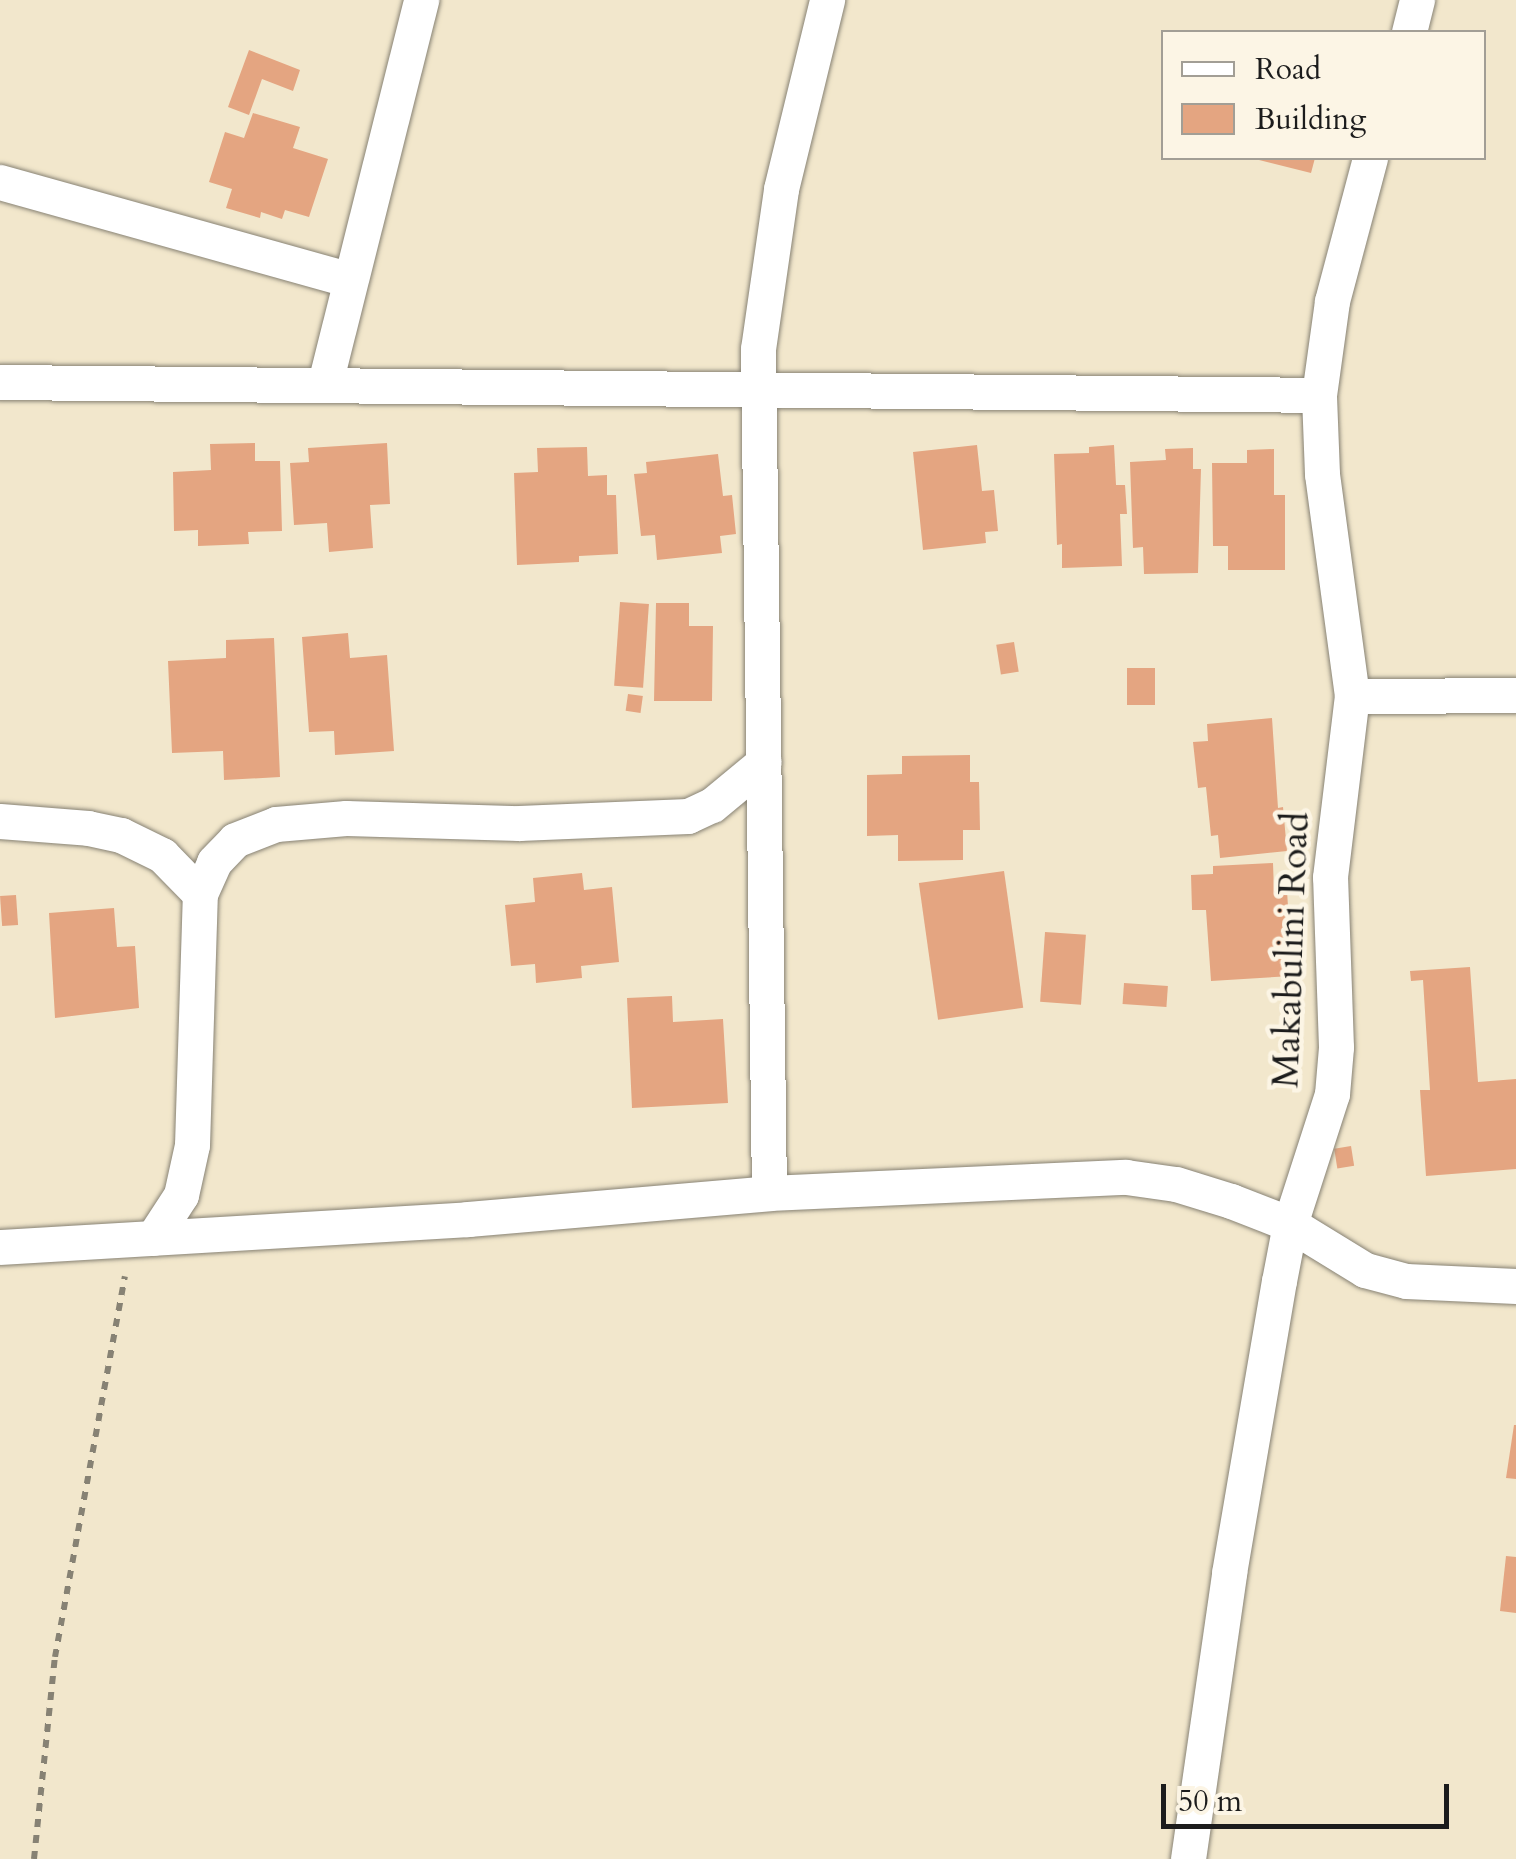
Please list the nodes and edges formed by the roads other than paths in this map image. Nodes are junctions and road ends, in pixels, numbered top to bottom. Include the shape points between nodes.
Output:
1 (421, 0) edge
2 (827, 0) edge
3 (1417, 0) edge
4 (1409, 30) edge
5 (1369, 160) edge
6 (0, 182) edge
7 (348, 279) junction
8 (0, 382) edge
9 (325, 383) junction
10 (757, 392) junction
11 (1319, 395) junction
12 (1516, 695) edge
13 (1352, 696) junction
14 (764, 762) junction
15 (0, 821) edge
16 (200, 894) junction
17 (769, 1192) junction
18 (1290, 1224) junction
19 (142, 1239) junction
20 (0, 1247) edge
21 (1516, 1286) edge
22 (1190, 1842) edge
23 (1215, 1859) edge

1 - 7 street
2 - 10 street via 781,189
3 - 4 street
5 - 11 street, Makabulini Road via 1332,301
6 - 7 street
7 - 9 street
8 - 9 street
9 - 10 street
10 - 11 street
10 - 14 street
11 - 13 street, Makabulini Road via 1322,474
12 - 13 street
13 - 18 street, Makabulini Road via 1330,876 1332,1094
14 - 16 street via 688,816 276,824 235,840 214,862
14 - 17 street
15 - 16 street via 121,835 162,856
16 - 19 street via 192,1145 181,1195
17 - 18 street via 1126,1176 1176,1184
17 - 19 street
18 - 21 street via 1365,1270 1406,1281
18 - 22 street, Makabulini Road
19 - 20 street
22 - 23 street

